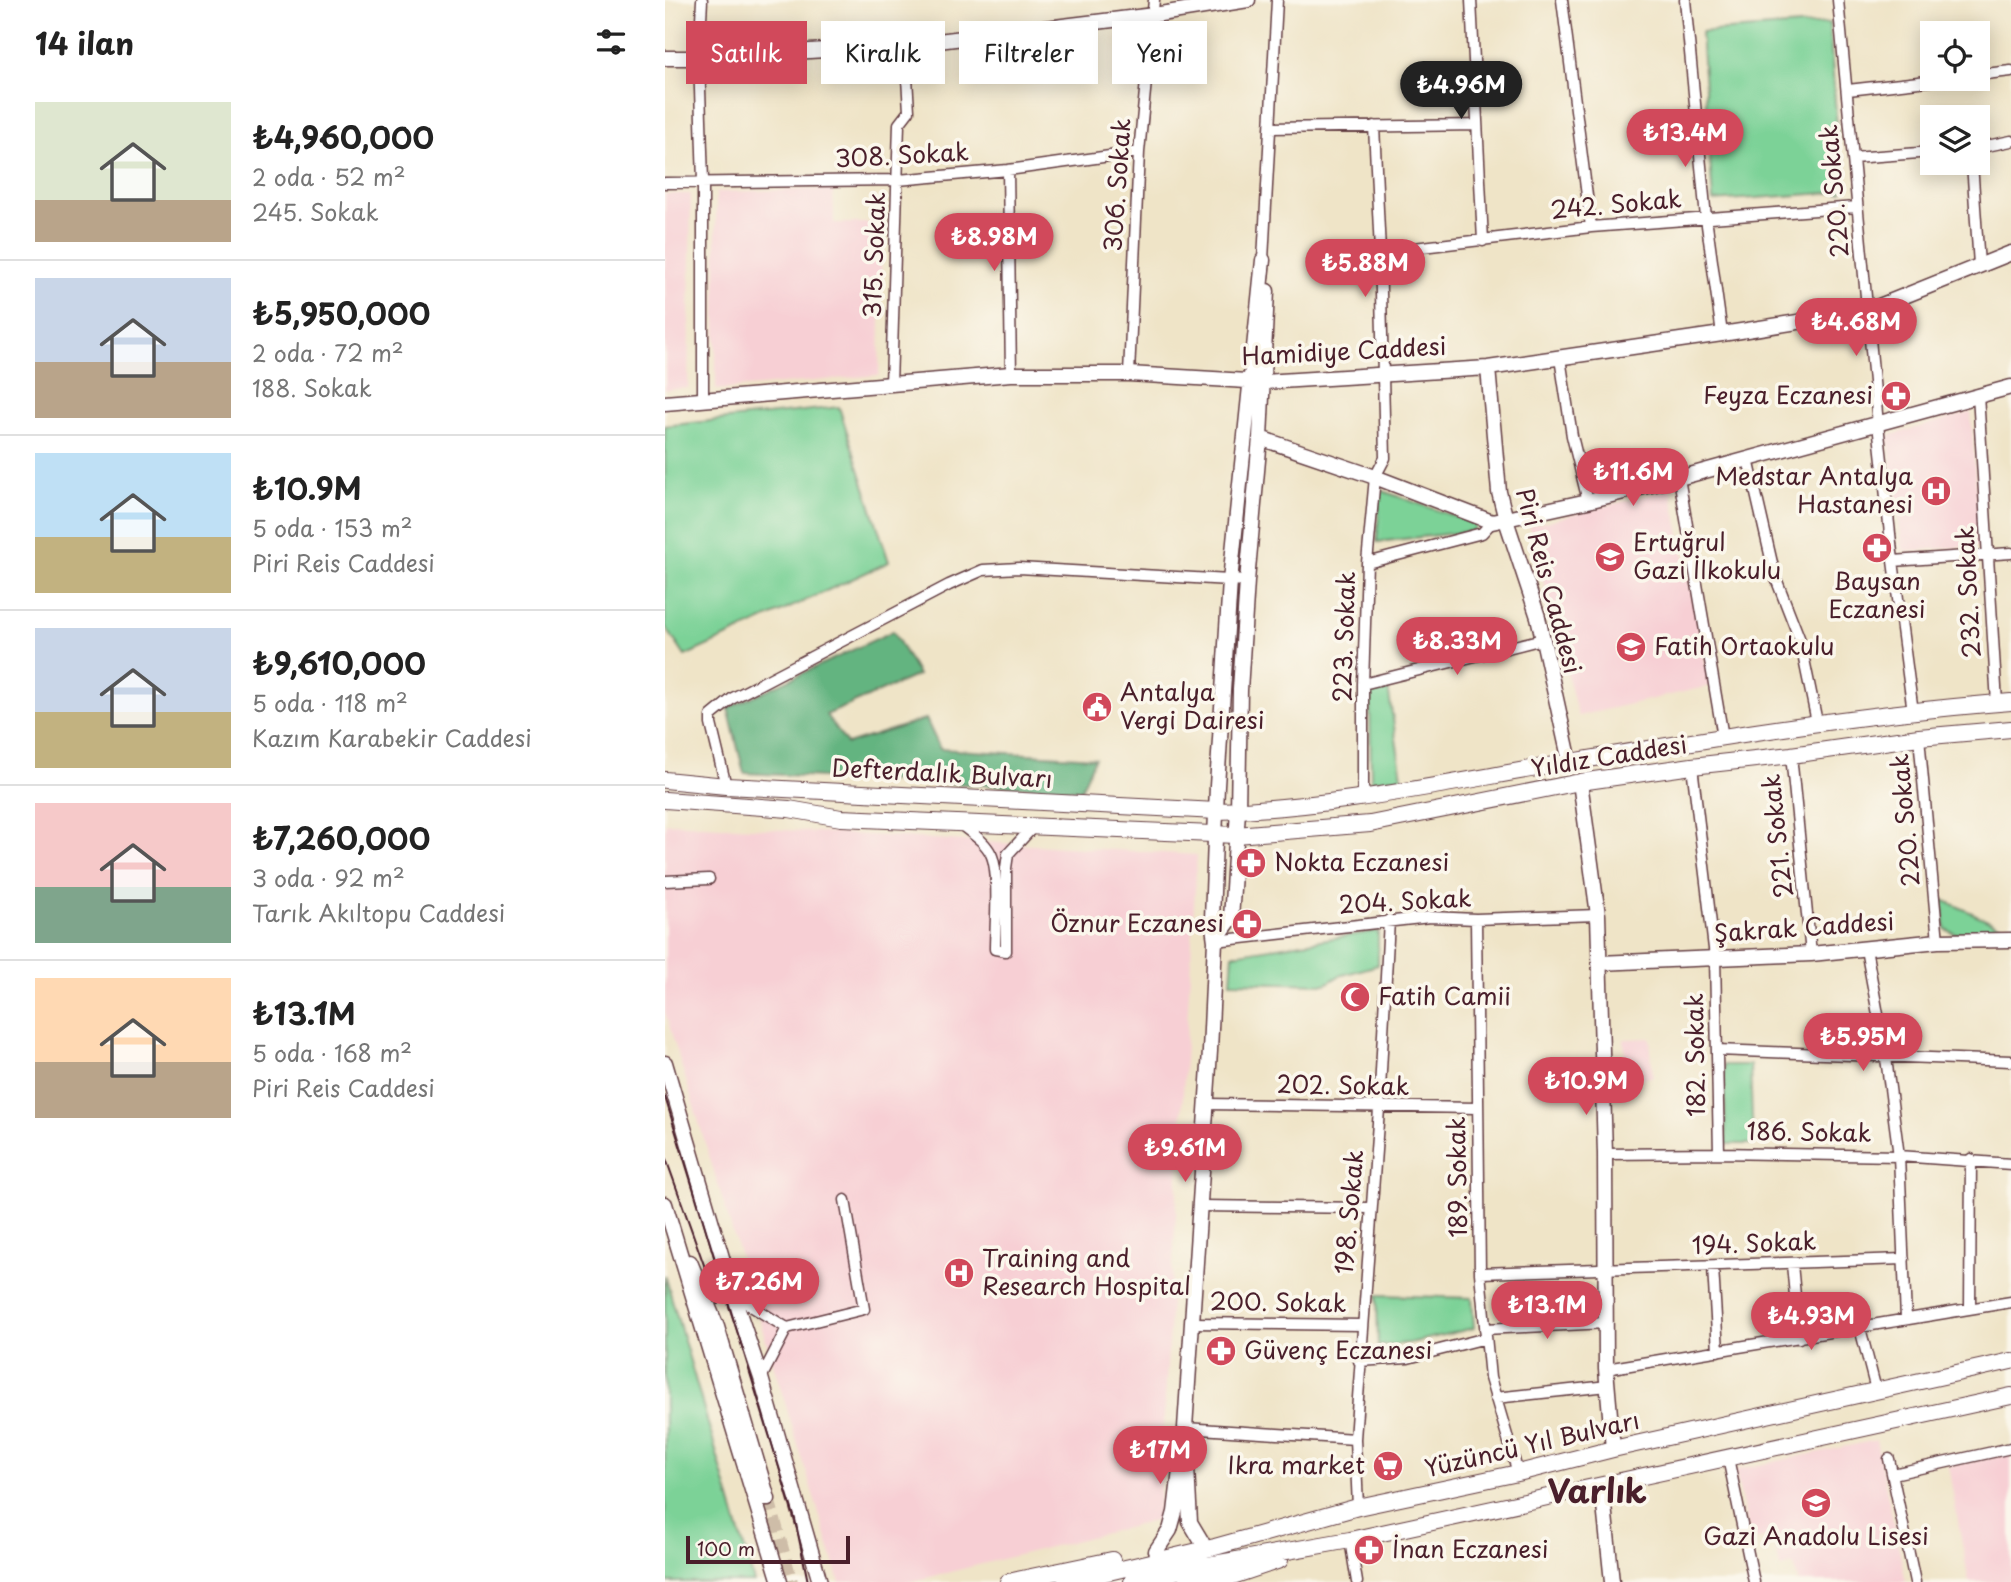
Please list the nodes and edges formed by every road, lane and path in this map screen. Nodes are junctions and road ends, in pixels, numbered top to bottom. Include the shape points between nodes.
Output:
1 (702, 0) edge
2 (1248, 0) edge
3 (1277, 0) edge
4 (1471, 0) edge
5 (1562, 0) edge
6 (1685, 0) edge
7 (1838, 0) edge
8 (1154, 7) edge
9 (701, 21) edge
10 (945, 39) edge
11 (665, 58) edge
12 (686, 58) edge
13 (2011, 71) edge
14 (1990, 73) edge
15 (1920, 82) edge
16 (700, 84) edge
17 (907, 84) edge
18 (1848, 90) junction
19 (1477, 125) junction
20 (1374, 126) junction
21 (1270, 128) junction
22 (2011, 141) edge
23 (1990, 145) edge
24 (1139, 152) junction
25 (1920, 153) edge
26 (1853, 158) junction
27 (1008, 170) junction
28 (1973, 175) edge
29 (898, 180) junction
30 (703, 182) junction
31 (665, 183) edge
32 (1856, 207) junction
33 (1706, 219) junction
34 (1591, 227) junction
35 (1483, 241) junction
36 (1380, 252) junction
37 (2011, 253) edge
38 (1263, 260) joint
39 (1979, 265) junction
40 (1867, 311) junction
41 (1722, 334) junction
42 (1560, 358) junction
43 (1488, 368) junction
44 (1011, 374) junction
45 (1129, 374) junction
46 (1382, 375) junction
47 (1257, 382) junction
48 (891, 385) junction
49 (2011, 387) edge
50 (1978, 395) junction
51 (703, 401) junction
52 (665, 404) edge
53 (1878, 424) junction
54 (1260, 438) junction
55 (1748, 459) junction
56 (1375, 477) junction
57 (1679, 478) junction
58 (1588, 501) junction
59 (1499, 521) junction
60 (2011, 553) edge
61 (1987, 555) junction
62 (1893, 561) junction
63 (1367, 563) junction
64 (1230, 581) junction
65 (1247, 581) junction
66 (1543, 639) junction
67 (1363, 684) junction
68 (2004, 703) edge
69 (1913, 712) junction
70 (1817, 722) junction
71 (2011, 729) edge
72 (1723, 737) junction
73 (1919, 737) junction
74 (1791, 755) junction
75 (1570, 762) junction
76 (1692, 765) junction
77 (665, 780) edge
78 (1580, 782) junction
79 (726, 786) junction
80 (1363, 798) junction
81 (665, 800) edge
82 (1217, 811) junction
83 (1238, 811) junction
84 (959, 823) junction
85 (1032, 828) junction
86 (1216, 833) junction
87 (1236, 835) junction
88 (709, 879) dead end
89 (665, 881) edge
90 (1598, 915) junction
91 (1476, 919) junction
92 (1389, 920) junction
93 (2011, 940) edge
94 (1215, 941) junction
95 (1938, 942) junction
96 (1867, 949) junction
97 (1811, 954) junction
98 (1716, 957) junction
99 (1599, 963) junction
100 (1717, 1050) junction
101 (1886, 1058) junction
102 (2011, 1061) edge
103 (665, 1063) edge
104 (1207, 1104) junction
105 (1379, 1108) junction
106 (1478, 1108) junction
107 (1719, 1153) junction
108 (1605, 1154) junction
109 (1899, 1156) junction
110 (1971, 1159) junction
111 (2011, 1164) edge
112 (845, 1200) dead end
113 (665, 1204) edge
114 (1201, 1206) junction
115 (1370, 1208) junction
116 (670, 1220) junction
117 (1904, 1259) junction
118 (1792, 1264) junction
119 (1713, 1267) junction
120 (1606, 1271) junction
121 (1480, 1273) junction
122 (733, 1295) junction
123 (2011, 1301) edge
124 (1970, 1308) junction
125 (1906, 1320) junction
126 (1193, 1323) junction
127 (1606, 1323) junction
128 (1362, 1325) junction
129 (787, 1328) junction
130 (1860, 1328) junction
131 (1486, 1333) junction
132 (1798, 1338) junction
133 (1717, 1351) junction
134 (1359, 1361) junction
135 (2011, 1361) edge
136 (1606, 1369) junction
137 (761, 1378) junction
138 (1608, 1386) junction
139 (1876, 1390) junction
140 (2011, 1396) edge
141 (1495, 1398) junction
142 (1185, 1428) junction
143 (1355, 1439) junction
144 (2011, 1448) edge
145 (1613, 1449) junction
146 (1728, 1458) junction
147 (1889, 1459) dead end
148 (1518, 1473) junction
149 (1893, 1474) junction
150 (1602, 1486) junction
151 (768, 1499) tunnel mouth
152 (1358, 1507) junction
153 (1324, 1517) junction
154 (1350, 1540) junction
155 (1202, 1542) junction
156 (1331, 1543) junction
157 (769, 1546) junction
158 (1156, 1551) junction
159 (773, 1582) edge
160 (780, 1582) edge
161 (820, 1582) edge
162 (1008, 1582) edge
163 (1066, 1582) edge
164 (1132, 1582) edge
165 (1187, 1582) edge
166 (1216, 1582) edge
167 (1357, 1582) edge
168 (1612, 1582) edge
169 (1754, 1582) edge
170 (1915, 1582) edge

1 - 9 street
2 - 8 street
3 - 21 street
4 - 19 street
5 - 34 street
6 - 33 street
7 - 18 street, 220. Sokak
8 - 10 street
8 - 24 street, 306. Sokak
11 - 12 street
13 - 14 street
15 - 18 street
16 - 30 street
17 - 29 street, 315. Sokak via 909,111 899,124
18 - 26 street, 220. Sokak
19 - 20 street
19 - 35 street
20 - 21 street
20 - 36 street, 223. Sokak
21 - 38 street
22 - 23 street
24 - 27 street, 308. Sokak
24 - 45 street, 306. Sokak
25 - 26 street
26 - 32 street, 220. Sokak
27 - 29 street, 308. Sokak
27 - 44 street
28 - 39 street
29 - 30 street, 308. Sokak
29 - 48 street, 315. Sokak
30 - 31 street, 308. Sokak
30 - 51 street
32 - 33 street, 242. Sokak
32 - 40 street, 220. Sokak
33 - 34 street, 242. Sokak
33 - 41 street
34 - 35 street, 242. Sokak
35 - 36 street, 242. Sokak
36 - 46 street, 223. Sokak
37 - 39 street, Hamidiye Caddesi
38 - 47 street via 1268,298
39 - 40 street, Hamidiye Caddesi
40 - 41 street, Hamidiye Caddesi
40 - 53 street, 220. Sokak
41 - 42 street, Hamidiye Caddesi
42 - 43 street, Hamidiye Caddesi
42 - 58 street
43 - 46 street, Hamidiye Caddesi
43 - 59 street, Piri Reis Caddesi
44 - 45 street, Hamidiye Caddesi
44 - 48 street, Hamidiye Caddesi
45 - 47 street, Hamidiye Caddesi
46 - 47 street, Hamidiye Caddesi
46 - 56 street, 223. Sokak via 1385,458
47 - 54 street
47 - 64 street
48 - 51 street, Hamidiye Caddesi
49 - 50 street
50 - 53 street
50 - 61 street, 232. Sokak
51 - 52 street, Hamidiye Caddesi
53 - 55 street
53 - 62 street, 220. Sokak
54 - 56 street
54 - 65 street
55 - 57 street
55 - 70 street via 1775,576 1800,640
56 - 59 street
56 - 63 street, 223. Sokak
57 - 58 street
57 - 72 street
58 - 59 street
59 - 63 street via 1482,533
59 - 66 street, Piri Reis Caddesi
60 - 61 street
61 - 62 street
61 - 68 street, 232. Sokak
62 - 69 street, 220. Sokak
63 - 67 street, 223. Sokak
64 - 65 street
64 - 79 street via 1019,568 983,570 733,698 711,716
64 - 82 street
65 - 83 street
66 - 67 street
66 - 75 street, Piri Reis Caddesi
67 - 80 street, 223. Sokak
68 - 69 main road, Yıldız Caddesi
69 - 70 main road, Yıldız Caddesi
70 - 72 main road, Yıldız Caddesi
71 - 73 main road, Yıldız Caddesi
72 - 75 main road, Yıldız Caddesi
73 - 74 main road, Yıldız Caddesi
73 - 95 street, 220. Sokak
74 - 76 main road, Yıldız Caddesi
74 - 97 street, 221. Sokak
75 - 80 main road, Yıldız Caddesi
76 - 78 main road, Yıldız Caddesi
76 - 98 street, 182. Sokak
77 - 79 main road, Defterdalık Bulvarı
78 - 87 main road, Yıldız Caddesi via 1370,824
78 - 90 street
79 - 82 main road, Defterdalık Bulvarı
80 - 83 main road, Yıldız Caddesi
81 - 84 main road, Defterdalık Bulvarı via 789,809 841,818
82 - 83 main road, Yıldız Caddesi
82 - 86 street
83 - 87 street
84 - 85 main road, Defterdalık Bulvarı
84 - 85 street via 991,853 995,949 1006,951 1008,854
85 - 86 main road, Defterdalık Bulvarı
86 - 87 main road, Yıldız Caddesi
86 - 94 street
87 - 94 street via 1231,919
88 - 89 street
90 - 91 street, 204. Sokak
90 - 99 street
91 - 92 street, 204. Sokak
91 - 106 street, 189. Sokak
92 - 94 street, 204. Sokak
92 - 105 street, 198. Sokak
93 - 95 street, Şakrak Caddesi
94 - 104 street
95 - 96 street, Şakrak Caddesi
96 - 97 street, Şakrak Caddesi
96 - 101 street
97 - 98 street, Şakrak Caddesi
98 - 99 street, Şakrak Caddesi
98 - 100 street, 182. Sokak
99 - 108 street
100 - 101 street
100 - 107 street, 182. Sokak
101 - 102 street
101 - 109 street
103 - 122 street
104 - 105 street, 202. Sokak
104 - 114 street
105 - 106 street, 202. Sokak
105 - 115 street, 198. Sokak
106 - 121 street, 189. Sokak
107 - 108 street, 186. Sokak
107 - 109 street, 186. Sokak
108 - 120 street
109 - 110 street, 186. Sokak
109 - 117 street
110 - 111 street, 186. Sokak
110 - 124 street
112 - 129 street via 864,1309
113 - 116 street
114 - 115 street
114 - 126 street
115 - 128 street, 198. Sokak
116 - 151 street via 717,1327
116 - 157 street
117 - 118 street, 194. Sokak
117 - 125 street
118 - 119 street, 194. Sokak
118 - 132 street
119 - 120 street, 194. Sokak
119 - 133 street
120 - 121 street, 194. Sokak
120 - 127 street
121 - 131 street, 189. Sokak
122 - 129 street
122 - 137 street
123 - 124 street
124 - 125 street
125 - 130 street
126 - 128 street, 200. Sokak
126 - 142 street
127 - 131 street
127 - 136 street
128 - 134 street, 198. Sokak
129 - 137 street
130 - 132 street
130 - 139 street
131 - 134 street via 1408,1358
131 - 141 street, 189. Sokak
132 - 133 street
133 - 136 street
134 - 143 street, 198. Sokak
135 - 139 main road, Yüzüncü Yıl Bulvarı
136 - 138 street
137 - 161 street
138 - 141 street
138 - 145 street
139 - 145 main road, Yüzüncü Yıl Bulvarı
140 - 146 main road
141 - 148 street, 189. Sokak
142 - 143 street
142 - 155 street via 1190,1522
142 - 158 street via 1175,1511 1170,1530
143 - 152 street, 198. Sokak
144 - 149 street
145 - 148 main road, Yüzüncü Yıl Bulvarı
146 - 150 main road
146 - 169 street
147 - 149 street
148 - 152 main road, Yüzüncü Yıl Bulvarı
149 - 170 street
150 - 154 main road
150 - 168 street
152 - 153 main road, Yüzüncü Yıl Bulvarı
153 - 155 main road
153 - 163 main road, Yüzüncü Yıl Bulvarı
154 - 156 main road
154 - 167 street
155 - 158 main road
156 - 164 main road
156 - 165 main road
156 - 166 main road
157 - 159 street
157 - 160 street
158 - 162 main road

